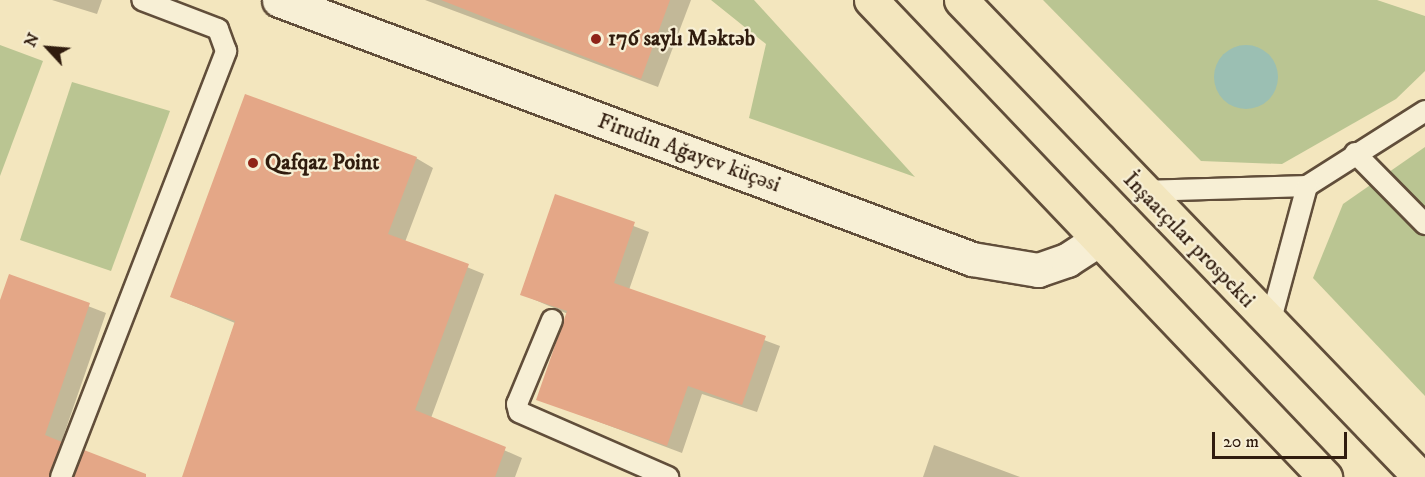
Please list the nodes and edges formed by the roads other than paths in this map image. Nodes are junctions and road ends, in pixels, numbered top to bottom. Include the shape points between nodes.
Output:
1 (142, 0) edge
2 (279, 0) edge
3 (871, 0) edge
4 (961, 0) edge
5 (981, 0) edge
6 (1017, 59) junction
7 (1425, 111) edge
8 (1355, 153) junction
9 (1307, 186) junction
10 (1143, 191) junction
11 (1425, 224) edge
12 (1099, 238) junction
13 (552, 320) dead end
14 (1270, 323) junction
15 (61, 477) edge
16 (668, 477) edge
17 (1325, 477) edge
18 (1420, 477) edge

1 - 15 lane via 218,29 226,51
2 - 12 street, Firudin Ağayev küçəsi via 972,259 1038,270 1067,260
3 - 12 main road
4 - 6 main road, İnşaatçılar prospekti
5 - 6 street
6 - 10 main road, İnşaatçılar prospekti
7 - 8 lane
8 - 9 lane
8 - 11 lane
9 - 10 lane
9 - 14 lane
10 - 14 main road, İnşaatçılar prospekti
12 - 17 main road
13 - 16 lane via 517,404 519,412
14 - 18 main road, İnşaatçılar prospekti

